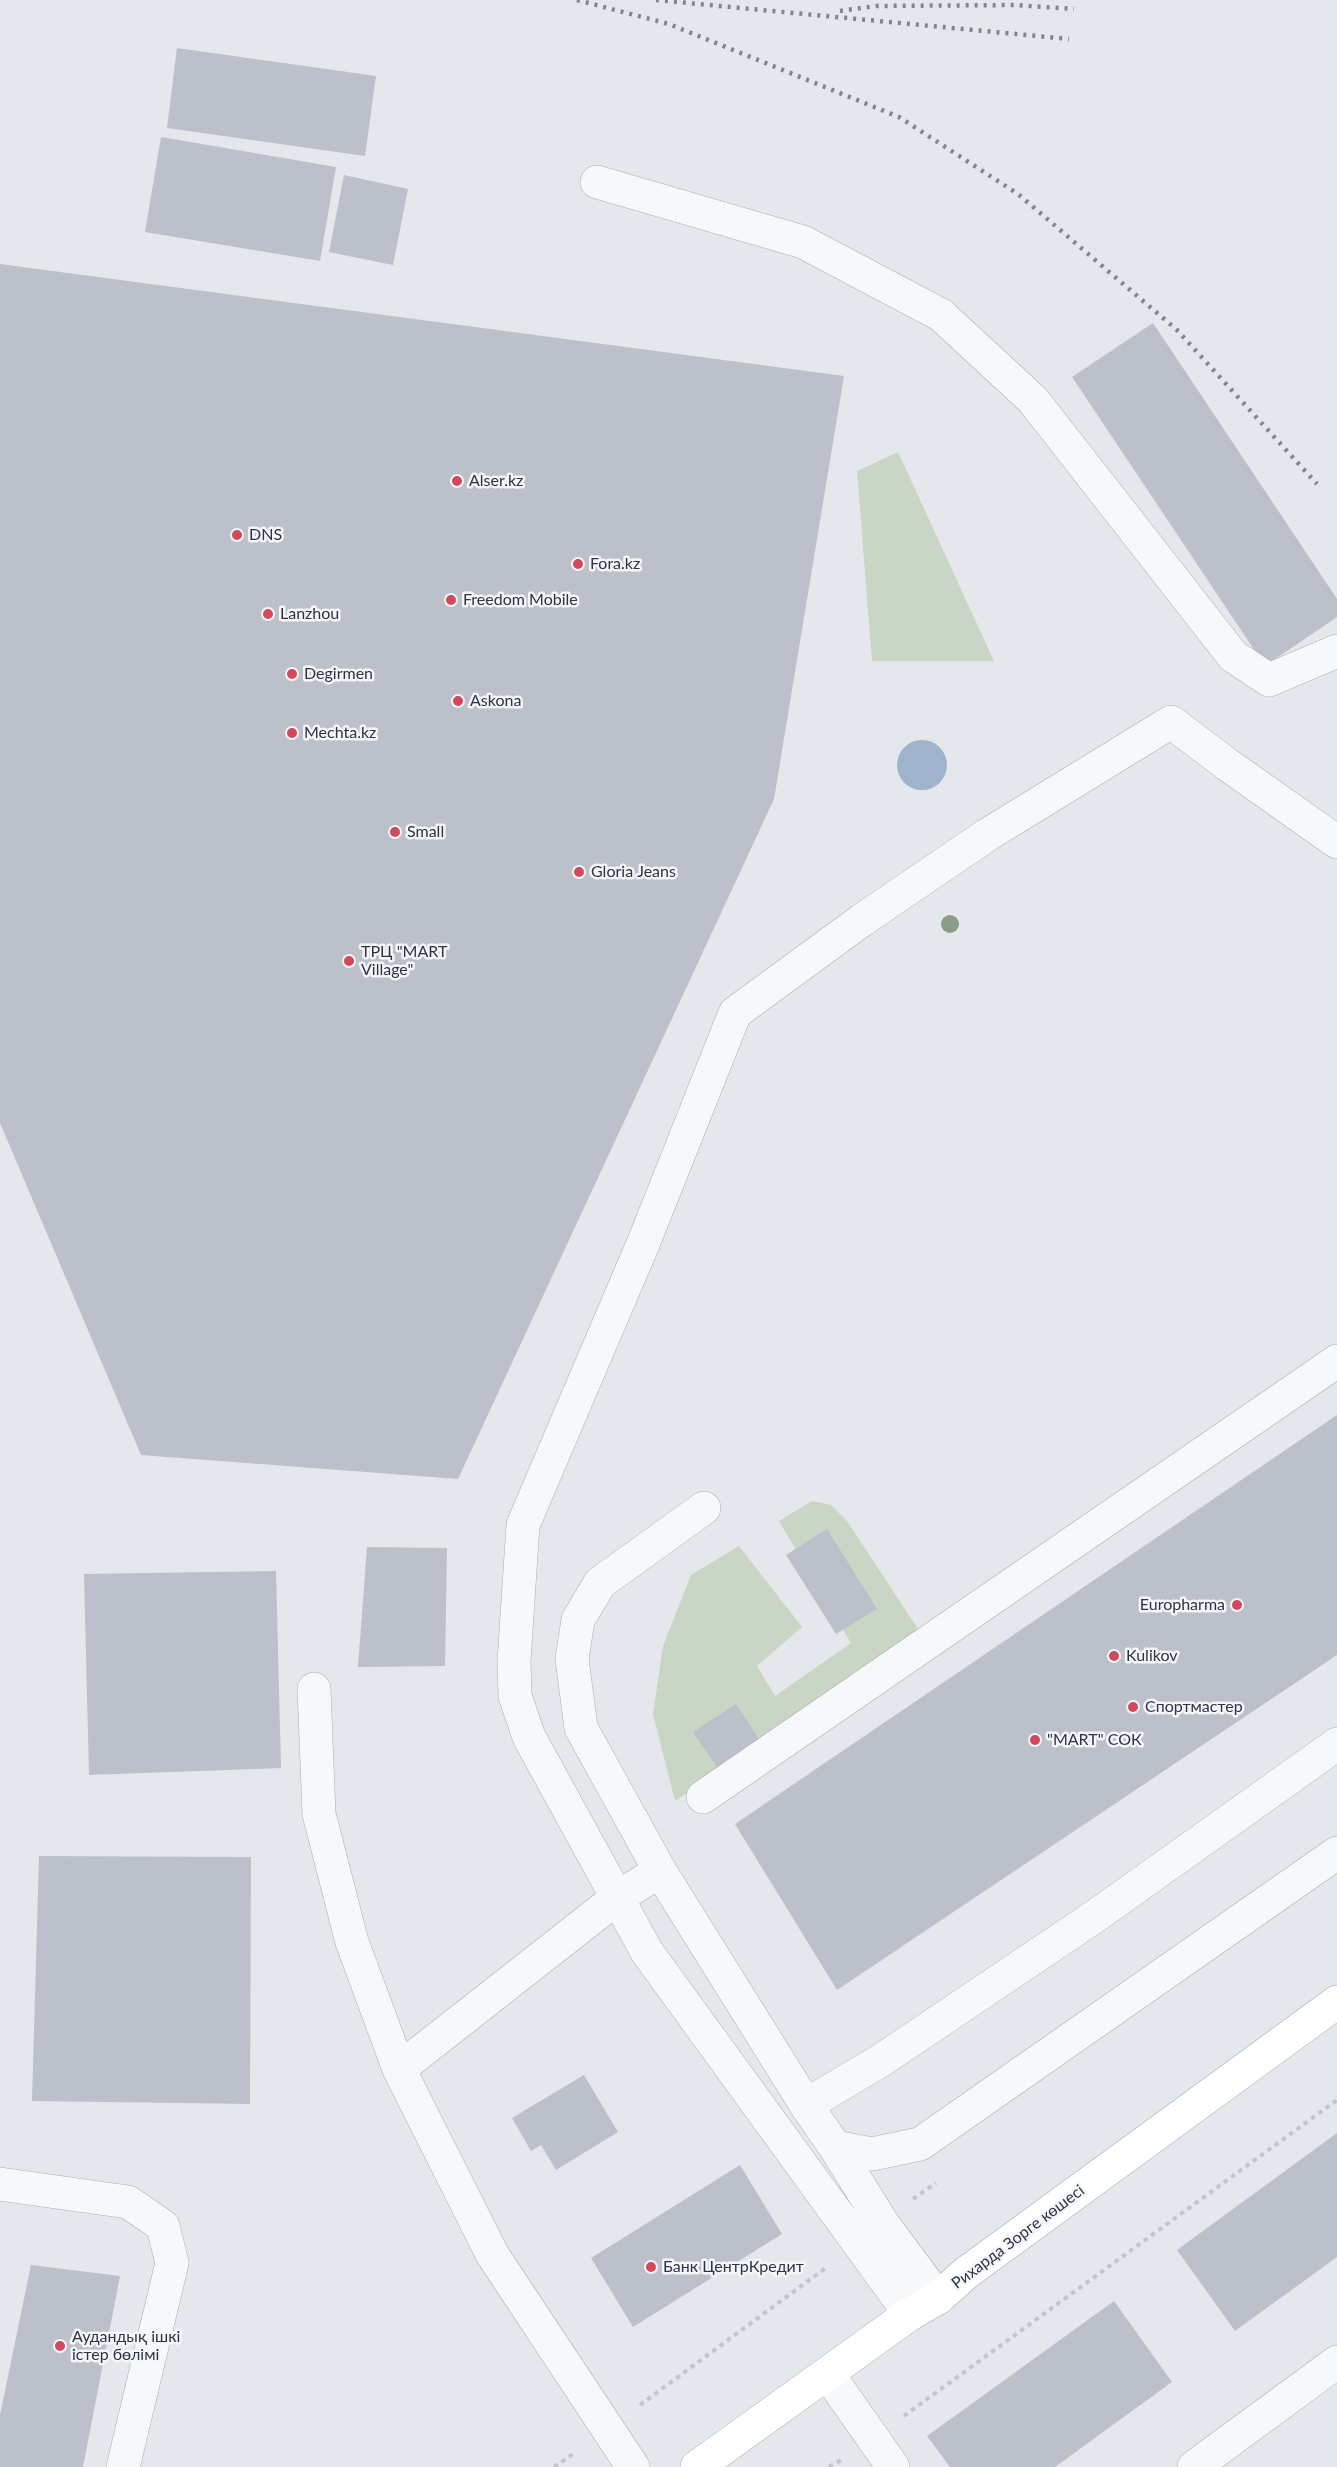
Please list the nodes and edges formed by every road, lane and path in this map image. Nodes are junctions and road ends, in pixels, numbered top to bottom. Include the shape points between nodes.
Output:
1 (597, 182) dead end
2 (1337, 651) edge
3 (1337, 842) edge
4 (1337, 1361) edge
5 (704, 1508) dead end
6 (314, 1689) dead end
7 (1337, 1744) edge
8 (703, 1797) dead end
9 (1337, 1853) edge
10 (660, 1870) junction
11 (617, 1898) junction
12 (1337, 2002) edge
13 (399, 2069) junction
14 (1337, 2100) edge
15 (806, 2105) junction
16 (835, 2147) junction
17 (940, 2180) dead end
18 (0, 2184) edge
19 (883, 2224) junction
20 (858, 2244) junction
21 (938, 2298) junction
22 (910, 2314) junction
23 (1337, 2362) edge
24 (828, 2374) junction
25 (608, 2429) junction
26 (873, 2438) junction
27 (123, 2467) edge
28 (555, 2467) edge
29 (633, 2467) edge
30 (697, 2467) edge
31 (829, 2467) edge
32 (893, 2467) edge
33 (1194, 2467) edge

1 - 2 lane via 803,242 941,315 1033,400 1233,656 1269,680
3 - 11 lane via 1171,722 987,835 735,1013 643,1244 523,1525 515,1696 529,1737
4 - 8 lane
5 - 10 lane via 600,1583 578,1620 572,1659 581,1728
6 - 13 lane via 319,1814 352,1942
7 - 15 lane via 1094,1917 880,2061
9 - 16 lane via 920,2144 872,2154
10 - 11 lane
10 - 15 lane
11 - 13 lane
11 - 20 lane via 647,1952
12 - 21 main road, Рихарда Зорге көшесі via 966,2273
13 - 25 lane via 492,2254
14 - 26 path
15 - 16 lane
16 - 19 lane
17 - 19 path
18 - 27 lane via 128,2202 164,2226 172,2263
19 - 21 lane
20 - 22 lane
20 - 25 path
21 - 22 main road, Рихарда Зорге көшесі
22 - 24 main road, Рихарда Зорге көшесі
23 - 33 lane
24 - 26 lane
24 - 30 main road, Рихарда Зорге көшесі
25 - 28 path
25 - 29 lane
26 - 31 path
26 - 32 lane

